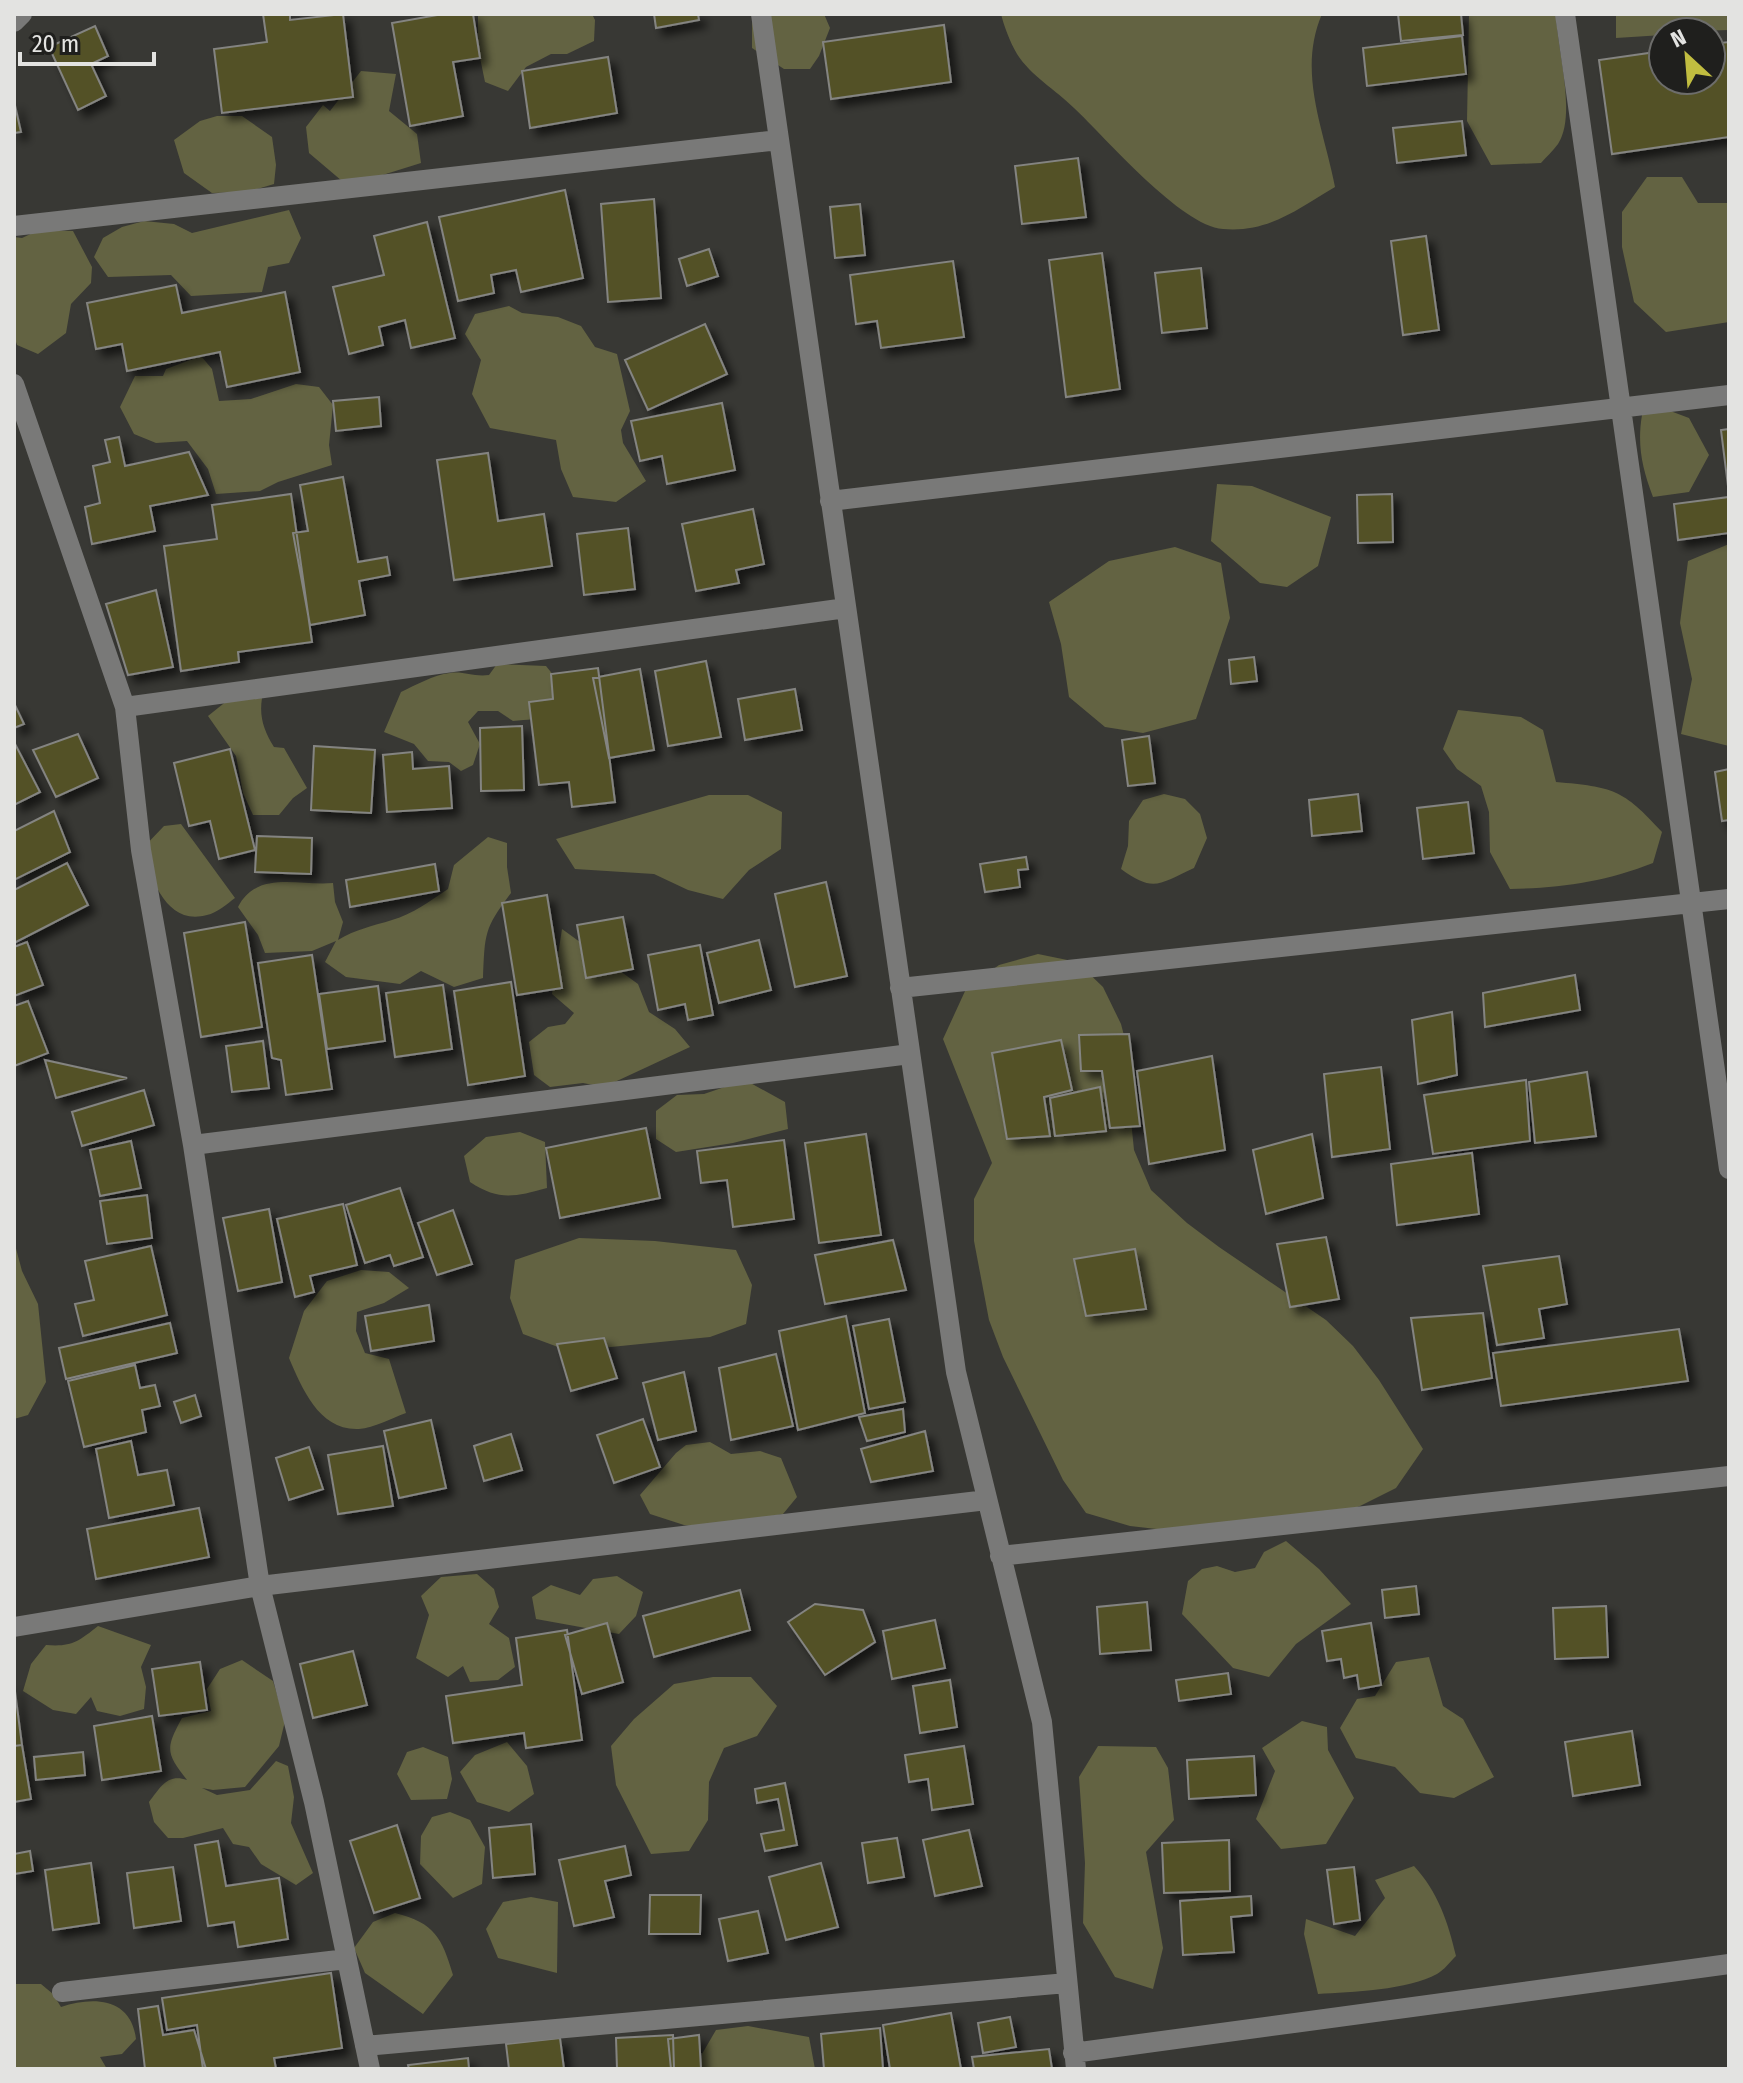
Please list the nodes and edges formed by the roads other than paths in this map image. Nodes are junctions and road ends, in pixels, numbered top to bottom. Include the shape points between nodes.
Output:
1 (22, 14) edge
2 (761, 14) edge
3 (1565, 14) edge
4 (14, 22) edge
5 (779, 140) junction
6 (14, 226) edge
7 (14, 384) edge
8 (1729, 395) edge
9 (1620, 407) junction
10 (830, 501) junction
11 (846, 608) junction
12 (125, 707) junction
13 (1729, 899) edge
14 (1691, 903) junction
15 (900, 988) junction
16 (910, 1054) junction
17 (193, 1145) junction
18 (1729, 1169) edge
19 (1729, 1476) edge
20 (987, 1500) junction
21 (1000, 1556) junction
22 (260, 1586) junction
23 (14, 1627) edge
24 (347, 1959) junction
25 (1729, 1964) edge
26 (1067, 1983) junction
27 (62, 1992) dead end
28 (365, 2046) junction
29 (1075, 2061) edge
30 (370, 2069) edge

1 - 4 street
2 - 5 street
3 - 9 street
5 - 6 street
5 - 10 street
7 - 12 street
8 - 9 street
9 - 10 street
9 - 14 street
10 - 11 street
11 - 12 street
11 - 15 street
12 - 17 street via 141,850
13 - 14 street
14 - 15 street
14 - 18 street
15 - 16 street
16 - 17 street
16 - 20 street via 956,1372
17 - 22 street
19 - 21 street
20 - 21 street
20 - 22 street
21 - 26 street via 1042,1722
22 - 23 street
22 - 24 street
24 - 27 street
24 - 28 street
25 - 29 street
26 - 28 street
26 - 29 street
28 - 30 street

